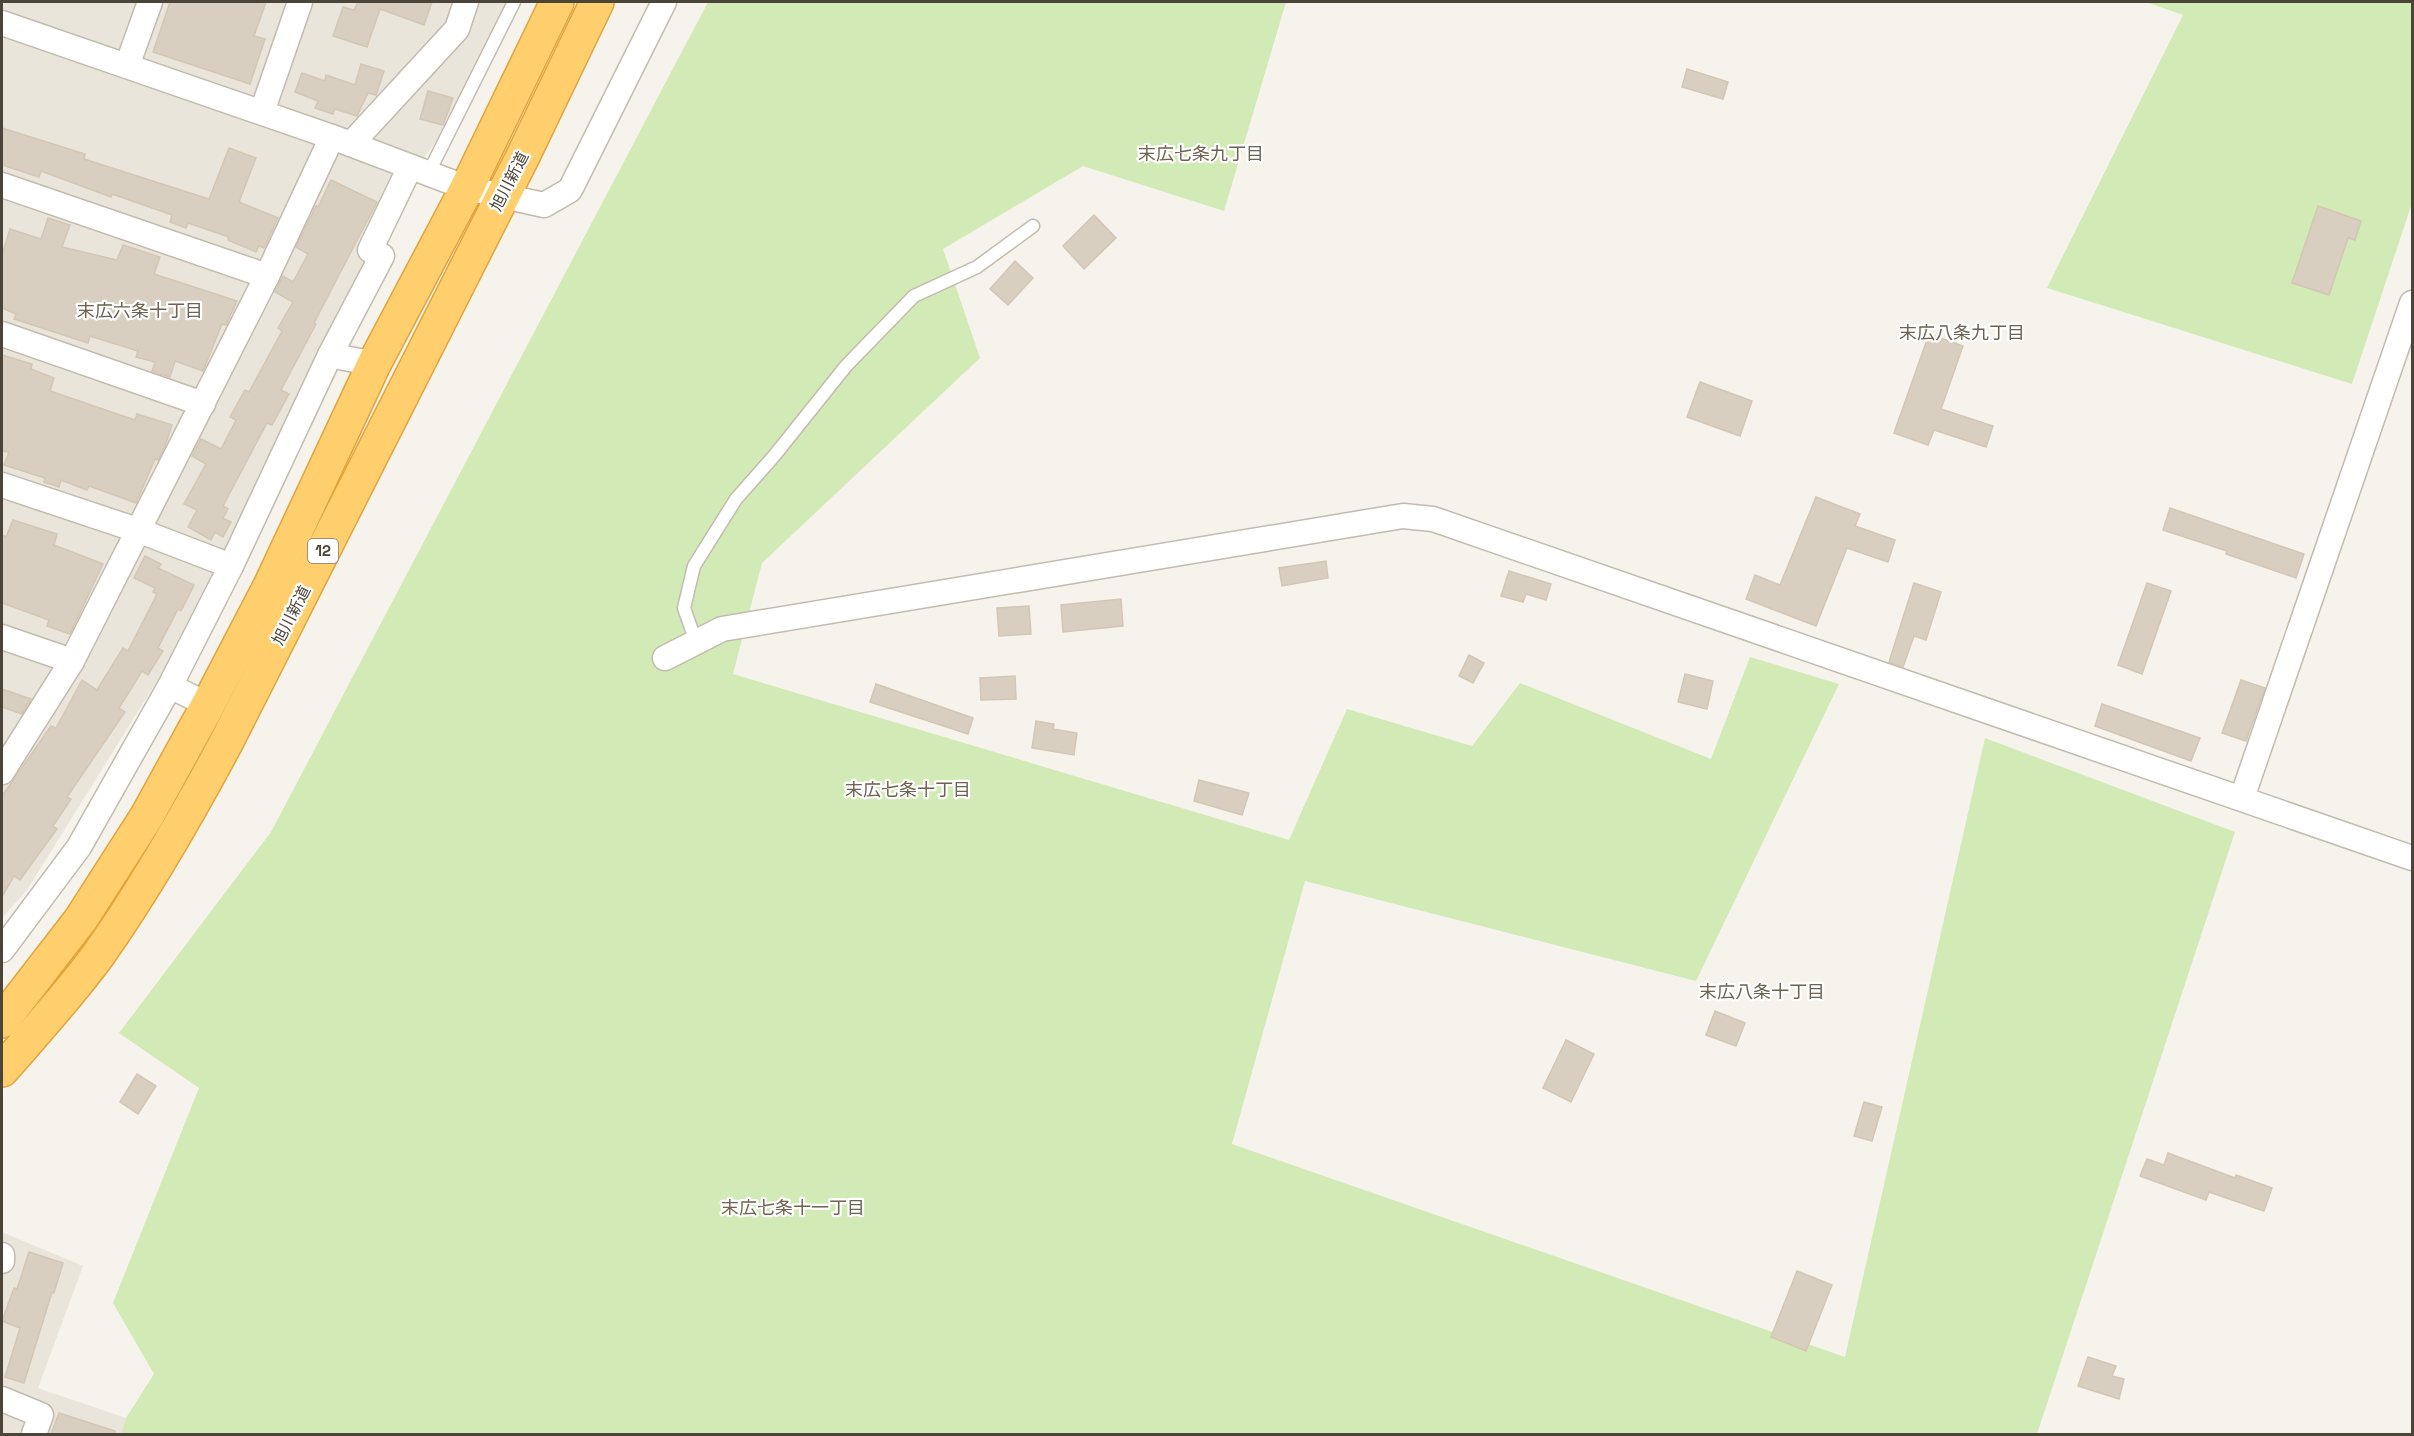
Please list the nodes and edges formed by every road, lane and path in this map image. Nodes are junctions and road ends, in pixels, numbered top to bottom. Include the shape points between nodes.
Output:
1 (150, 2) edge
2 (300, 2) edge
3 (466, 2) edge
4 (514, 2) edge
5 (556, 2) edge
6 (597, 2) edge
7 (664, 2) edge
8 (5, 31) edge
9 (127, 66) junction
10 (262, 112) junction
11 (341, 140) junction
12 (419, 170) junction
13 (2, 185) edge
14 (467, 188) junction
15 (501, 197) junction
16 (1033, 226) dead end
17 (267, 276) junction
18 (2412, 303) edge
19 (2, 334) edge
20 (330, 355) junction
21 (374, 364) junction
22 (203, 404) junction
23 (2, 485) edge
24 (140, 531) junction
25 (231, 566) junction
26 (2, 637) edge
27 (696, 642) junction
28 (665, 658) dead end
29 (72, 661) junction
30 (171, 686) junction
31 (208, 705) junction
32 (2, 772) edge
33 (2242, 798) junction
34 (2412, 858) edge
35 (2, 950) edge
36 (2, 1021) edge
37 (2, 1070) edge
38 (2, 1255) edge
39 (2, 1261) edge
40 (2, 1399) edge
41 (34, 1434) edge

1 - 9 street
2 - 10 street
3 - 11 street via 457,29
4 - 12 lane
5 - 14 highway, 旭川新道 / 12
6 - 15 highway, 旭川新道 / 12
7 - 15 street via 570,190 544,205
8 - 9 street
9 - 10 street
10 - 11 street
11 - 12 street
11 - 17 street
12 - 14 street
12 - 20 street via 369,250 382,256
13 - 17 street
14 - 15 street
14 - 21 highway, 旭川新道 / 12
15 - 37 highway, 旭川新道 / 12 via 228,741 179,829 98,955
16 - 27 lane via 977,267 914,296 846,366 736,499 694,566 684,608
17 - 22 street
18 - 33 street
19 - 22 street
20 - 21 street
20 - 25 street
21 - 31 highway, 旭川新道 / 12 via 271,584
22 - 24 street
23 - 24 street
24 - 25 street
24 - 29 street
25 - 30 street
26 - 29 street
27 - 28 street
27 - 33 street via 722,628 1403,516 1433,519
29 - 32 street
30 - 31 street
30 - 35 street via 79,848
31 - 36 highway, 旭川新道 / 12 via 147,816 81,919
33 - 34 street
38 - 39 street
40 - 41 street via 41,1415

